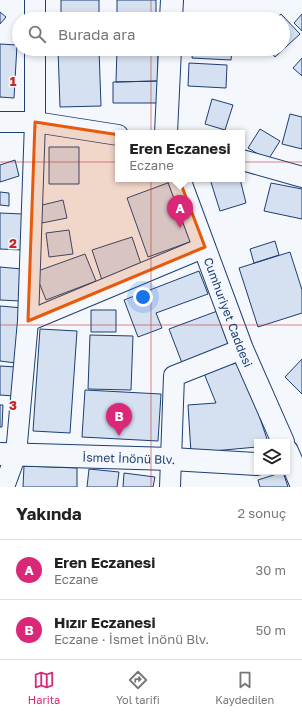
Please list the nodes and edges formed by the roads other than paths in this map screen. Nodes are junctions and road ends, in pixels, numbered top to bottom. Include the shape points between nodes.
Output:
1 (35, 0) edge
2 (172, 0) edge
3 (35, 12) edge
4 (171, 12) edge
5 (35, 56) edge
6 (170, 56) edge
7 (0, 122) edge
8 (35, 122) junction
9 (166, 130) edge
10 (115, 135) edge
11 (245, 161) edge
12 (302, 177) edge
13 (180, 182) edge
14 (205, 247) junction
15 (28, 321) junction
16 (242, 349) junction
17 (282, 439) edge
18 (8, 454) edge
19 (171, 459) junction
20 (290, 463) edge
21 (254, 464) edge
22 (302, 486) edge
23 (4, 487) edge
24 (170, 487) edge

1 - 3 street
2 - 4 main road
5 - 8 street
6 - 9 main road
7 - 8 street
8 - 10 street
8 - 15 street
11 - 12 street
13 - 14 main road, Cumhuriyet Caddesi
14 - 15 street
14 - 16 main road, Cumhuriyet Caddesi
15 - 18 street
16 - 17 main road, Cumhuriyet Caddesi
16 - 19 street via 174,376
18 - 19 main road, İsmet İnönü Blv.
18 - 23 street
19 - 21 main road, İsmet İnönü Blv.
19 - 24 street
20 - 22 main road

